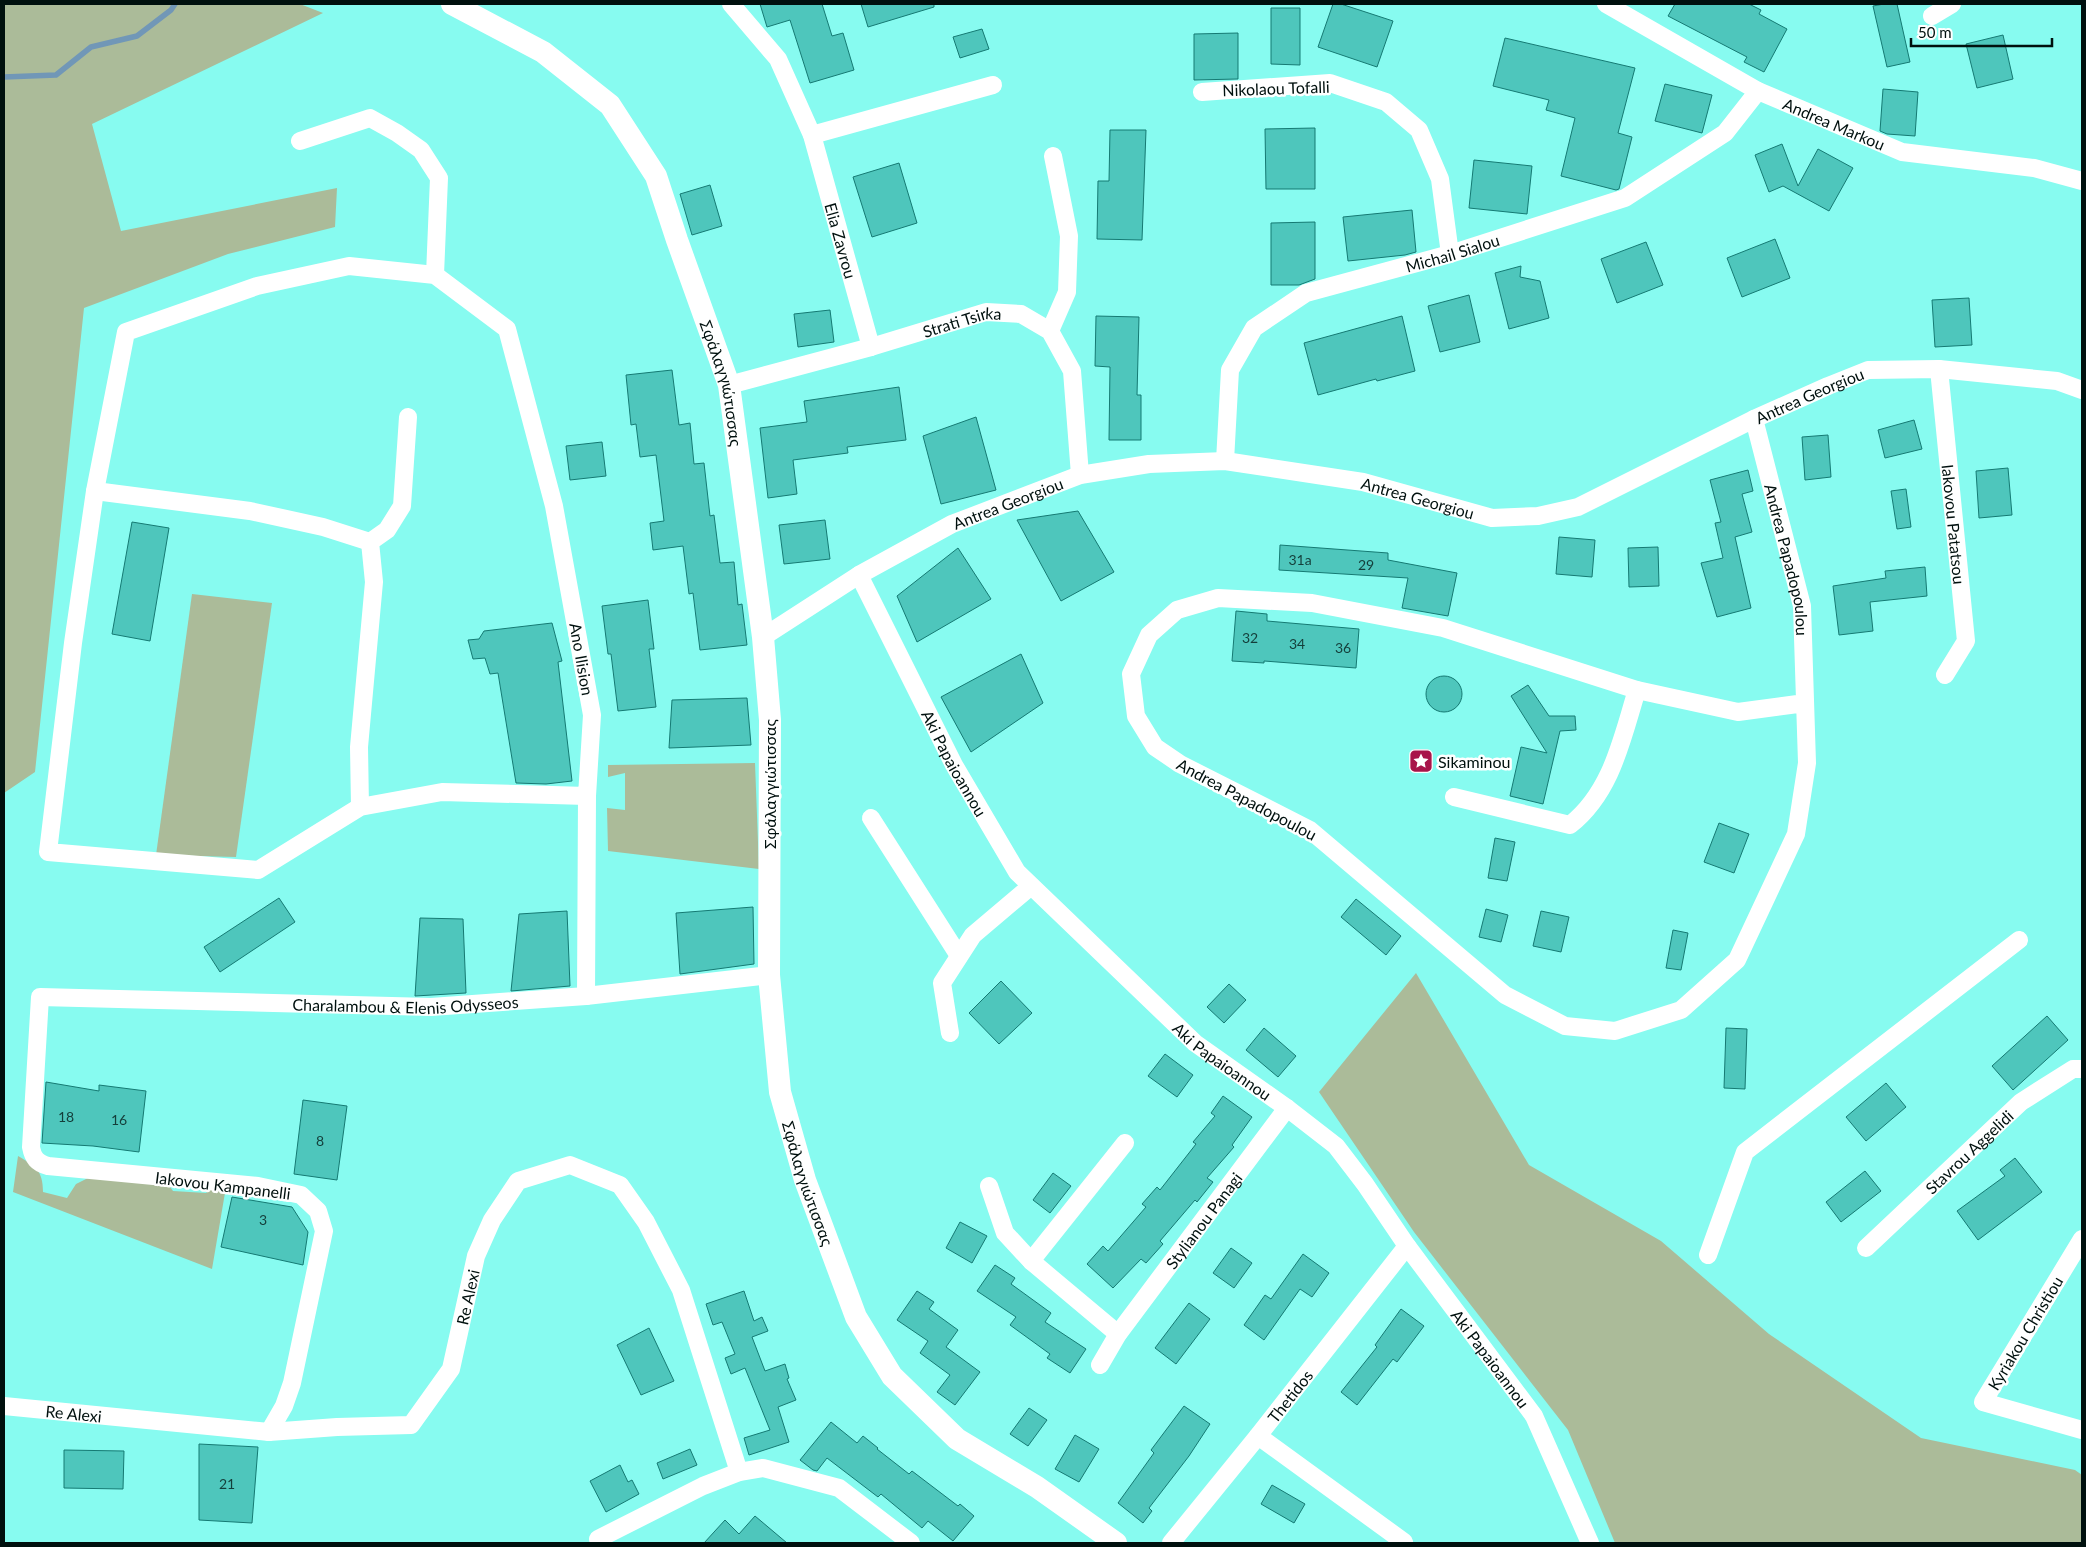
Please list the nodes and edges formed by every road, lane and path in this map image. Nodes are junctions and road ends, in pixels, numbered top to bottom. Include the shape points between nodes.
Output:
1 (452, 4) edge
2 (731, 4) edge
3 (1606, 4) edge
4 (1952, 4) edge
5 (1630, 9) edge
6 (1932, 16) dead end
7 (993, 85) dead end
8 (1202, 92) dead end
9 (1758, 92) junction
10 (812, 135) junction
11 (300, 141) dead end
12 (1053, 156) dead end
13 (2082, 181) edge
14 (1450, 254) junction
15 (434, 275) junction
16 (1050, 331) junction
17 (870, 347) junction
18 (1938, 369) junction
19 (729, 385) junction
20 (2082, 390) edge
21 (408, 417) dead end
22 (1754, 419) junction
23 (1225, 461) junction
24 (1080, 475) junction
25 (95, 491) junction
26 (370, 542) junction
27 (859, 575) junction
28 (763, 637) junction
29 (1945, 675) dead end
30 (1637, 690) junction
31 (1805, 703) junction
32 (587, 796) junction
33 (1454, 797) dead end
34 (360, 807) junction
35 (871, 818) dead end
36 (1032, 886) junction
37 (2019, 940) dead end
38 (959, 956) junction
39 (770, 974) junction
40 (586, 996) junction
41 (950, 1033) dead end
42 (2082, 1069) edge
43 (1287, 1108) junction
44 (1125, 1143) dead end
45 (42, 1164) joint
46 (989, 1186) dead end
47 (1406, 1246) junction
48 (1866, 1248) dead end
49 (2079, 1249) edge
50 (1708, 1255) dead end
51 (1031, 1261) junction
52 (1118, 1334) junction
53 (1100, 1365) dead end
54 (4, 1406) edge
55 (2082, 1430) edge
56 (268, 1432) junction
57 (1258, 1436) junction
58 (739, 1472) junction
59 (598, 1539) dead end
60 (1404, 1542) dead end
61 (911, 1543) edge
62 (1116, 1543) edge
63 (1171, 1543) edge
64 (1590, 1543) edge

1 - 19 street, Σφάλαγγιώτισσας via 543,52 610,106 656,176
2 - 10 street, Elia Zavrou via 778,59
3 - 5 street, Andrea Markou
4 - 6 street
5 - 9 street, Andrea Markou
7 - 10 street
8 - 14 street, Nikolaou Tofalli via 1330,83 1386,102 1419,130 1440,179
9 - 13 street, Andrea Markou via 1902,152 2034,168
9 - 14 street, Michail Sialou via 1725,133 1625,198
10 - 17 street, Elia Zavrou
11 - 15 street via 370,118 421,150 439,178
12 - 16 street via 1069,236 1067,292
14 - 23 street, Michail Sialou via 1306,293 1254,328 1230,370
15 - 25 street via 349,266 257,286 126,332
15 - 32 street, Ano Ilision via 507,329 554,506 592,715
16 - 17 street, Strati Tsirka via 1021,314 986,312
16 - 24 street via 1072,371
17 - 19 street, Strati Tsirka
18 - 20 street, Antrea Georgiou via 2057,381
18 - 22 street, Antrea Georgiou via 1868,370
18 - 29 street, Iakovou Patatsou via 1966,641
19 - 28 street, Σφάλαγγιώτισσας
21 - 26 street via 402,506 387,530
22 - 23 street, Antrea Georgiou via 1578,507 1538,516 1492,518 1363,482
22 - 31 street, Andrea Papadopoulou via 1802,606
23 - 24 street, Antrea Georgiou via 1149,464
24 - 27 street, Antrea Georgiou via 952,524
25 - 26 street via 250,511 323,527
25 - 34 street via 48,852 258,870
26 - 34 street via 374,582 359,747
27 - 28 street, Antrea Georgiou
27 - 36 street, Aki Papaioannou via 954,765 1017,872
28 - 39 street, Σφάλαγγιώτισσας via 770,720
30 - 31 street, Andrea Papadopoulou via 1738,712
30 - 31 street, Andrea Papadopoulou via 1443,628 1312,603 1218,598 1177,610 1149,635 1132,674 1136,716 1155,747 1180,764 1310,830 1505,995 1565,1026 1615,1031 1681,1010 1737,960 1796,834 1807,764
30 - 33 street via 1610,776 1584,814 1570,825
32 - 34 street via 442,792
32 - 40 street, Ano Ilision
35 - 38 street
36 - 38 street via 973,935
36 - 43 street, Aki Papaioannou via 1195,1043
37 - 50 street via 1745,1152
38 - 41 street via 942,983
39 - 40 street, Charalambou & Elenis Odysseos
39 - 62 street, Σφάλαγγιώτισσας via 780,1092 804,1180 856,1317 892,1376 957,1439 1038,1487
40 - 45 street, Charalambou & Elenis Odysseos via 431,1007 40,997 31,1147 34,1158
42 - 48 street, Stavrou Aggelidi via 2072,1069 2021,1102
43 - 47 street, Aki Papaioannou via 1336,1146
43 - 52 street, Stylianou Panagi
44 - 51 street
45 - 56 street, Iakovou Kampanelli via 258,1186 301,1195 318,1211 324,1231 292,1383 284,1406
46 - 51 street via 1005,1234
47 - 57 street, Thetidos
47 - 64 street, Aki Papaioannou via 1534,1416
49 - 55 street, Kyriakou Christiou via 1983,1402
51 - 52 street
52 - 53 street, Stylianou Panagi
54 - 56 street, Re Alexi
56 - 58 street, Re Alexi via 411,1425 451,1369 476,1256 492,1220 518,1181 570,1165 620,1185 646,1222 682,1290
57 - 60 street
57 - 63 street, Thetidos
58 - 59 street via 703,1486
58 - 61 street via 762,1468 839,1488

